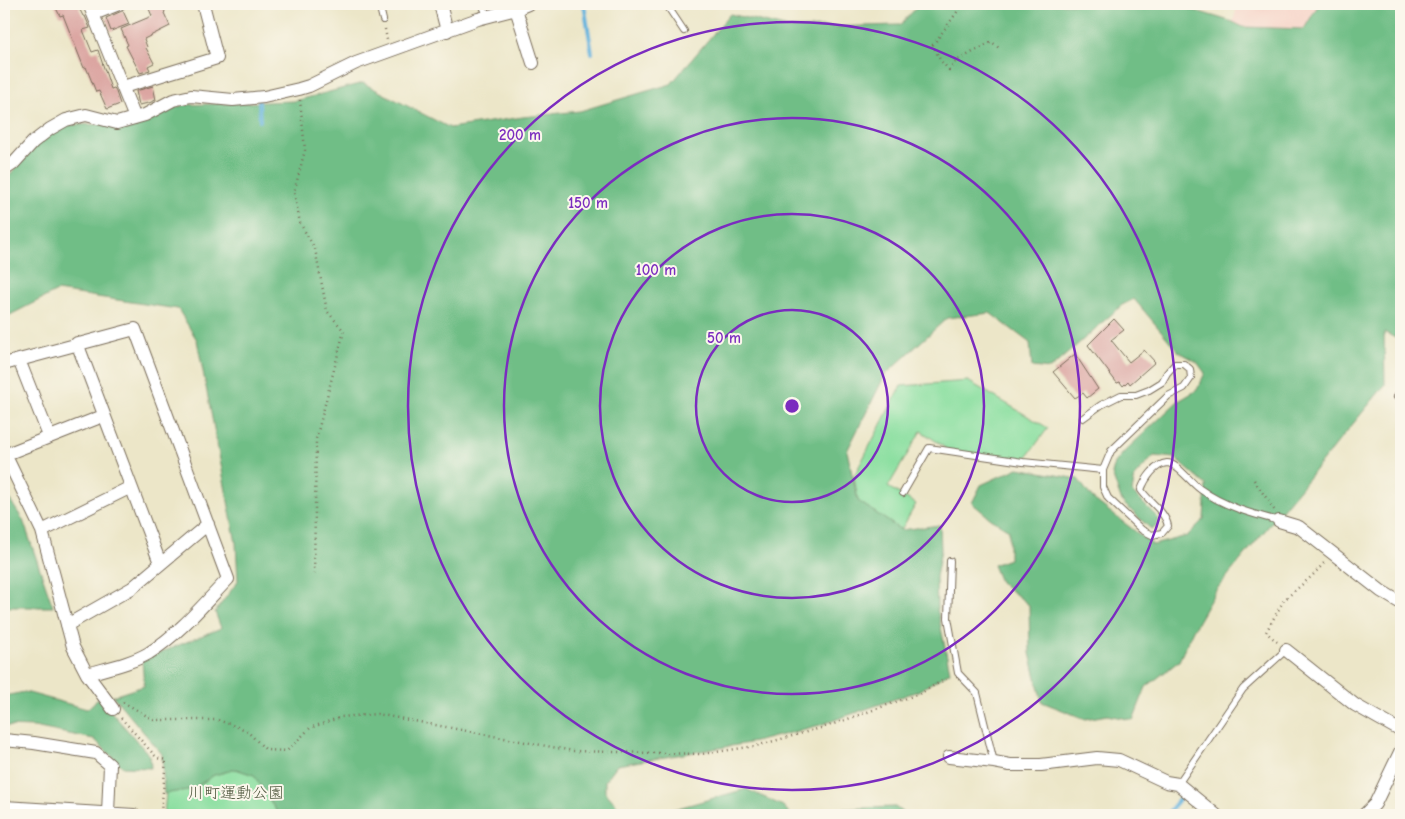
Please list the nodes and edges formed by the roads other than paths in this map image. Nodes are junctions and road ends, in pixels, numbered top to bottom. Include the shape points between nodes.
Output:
1 (119, 4) edge
2 (203, 4) edge
3 (379, 4) edge
4 (440, 4) edge
5 (482, 4) edge
6 (666, 4) edge
7 (522, 6) edge
8 (91, 9) edge
9 (488, 17) junction
10 (383, 20) road end
11 (446, 31) junction
12 (684, 31) dead end
13 (533, 63) dead end
14 (123, 87) junction
15 (135, 118) junction
16 (4, 170) edge
17 (77, 343) junction
18 (19, 360) junction
19 (4, 364) edge
20 (103, 416) junction
21 (1082, 418) dead end
22 (49, 436) junction
23 (4, 454) edge
24 (1103, 470) junction
25 (132, 487) junction
26 (903, 493) dead end
27 (1279, 519) joint
28 (208, 524) junction
29 (42, 531) junction
30 (950, 561) dead end
31 (160, 563) junction
32 (1401, 603) edge
33 (67, 625) junction
34 (1286, 650) joint
35 (87, 674) junction
36 (111, 706) road end
37 (1401, 731) edge
38 (4, 740) edge
39 (1401, 752) edge
40 (949, 757) dead end
41 (994, 762) junction
42 (1178, 784) junction
43 (4, 807) edge
44 (108, 813) junction
45 (134, 815) edge
46 (1216, 815) edge
47 (1364, 815) edge

1 - 8 street
2 - 14 street via 217,58
3 - 10 lane
4 - 11 street
5 - 9 lane
6 - 12 lane
7 - 9 street
7 - 13 street
8 - 14 street
9 - 11 street
11 - 15 street via 356,63 299,89 233,100 191,96 173,100
14 - 15 street
15 - 16 street via 117,123 86,115 66,120 33,142
17 - 18 street
17 - 20 street
17 - 28 street via 135,329
18 - 19 street
18 - 22 street
20 - 22 street
20 - 25 street
21 - 24 lane via 1121,395 1136,395 1149,390 1162,382 1175,364 1184,364 1190,370 1192,378 1184,388 1168,396 1111,451
22 - 23 street
23 - 29 street
24 - 26 lane via 929,448
24 - 27 lane via 1108,498 1142,530 1152,535 1162,533 1168,526 1166,516 1141,490 1145,480 1165,463 1173,464 1212,497 1247,512
25 - 29 street
25 - 31 street
27 - 32 street via 1299,527
28 - 31 street
28 - 35 street via 228,579 166,642 129,662
29 - 33 street
30 - 41 lane via 948,618 958,673 978,693
31 - 33 street via 132,588
33 - 35 street
34 - 37 street via 1355,705
34 - 42 lane via 1243,689
35 - 36 street
38 - 44 street via 96,753 110,765
39 - 47 street via 1375,804
40 - 41 street
41 - 42 street via 1041,765 1097,758 1119,760 1166,782
42 - 46 street
43 - 44 street
44 - 45 street

